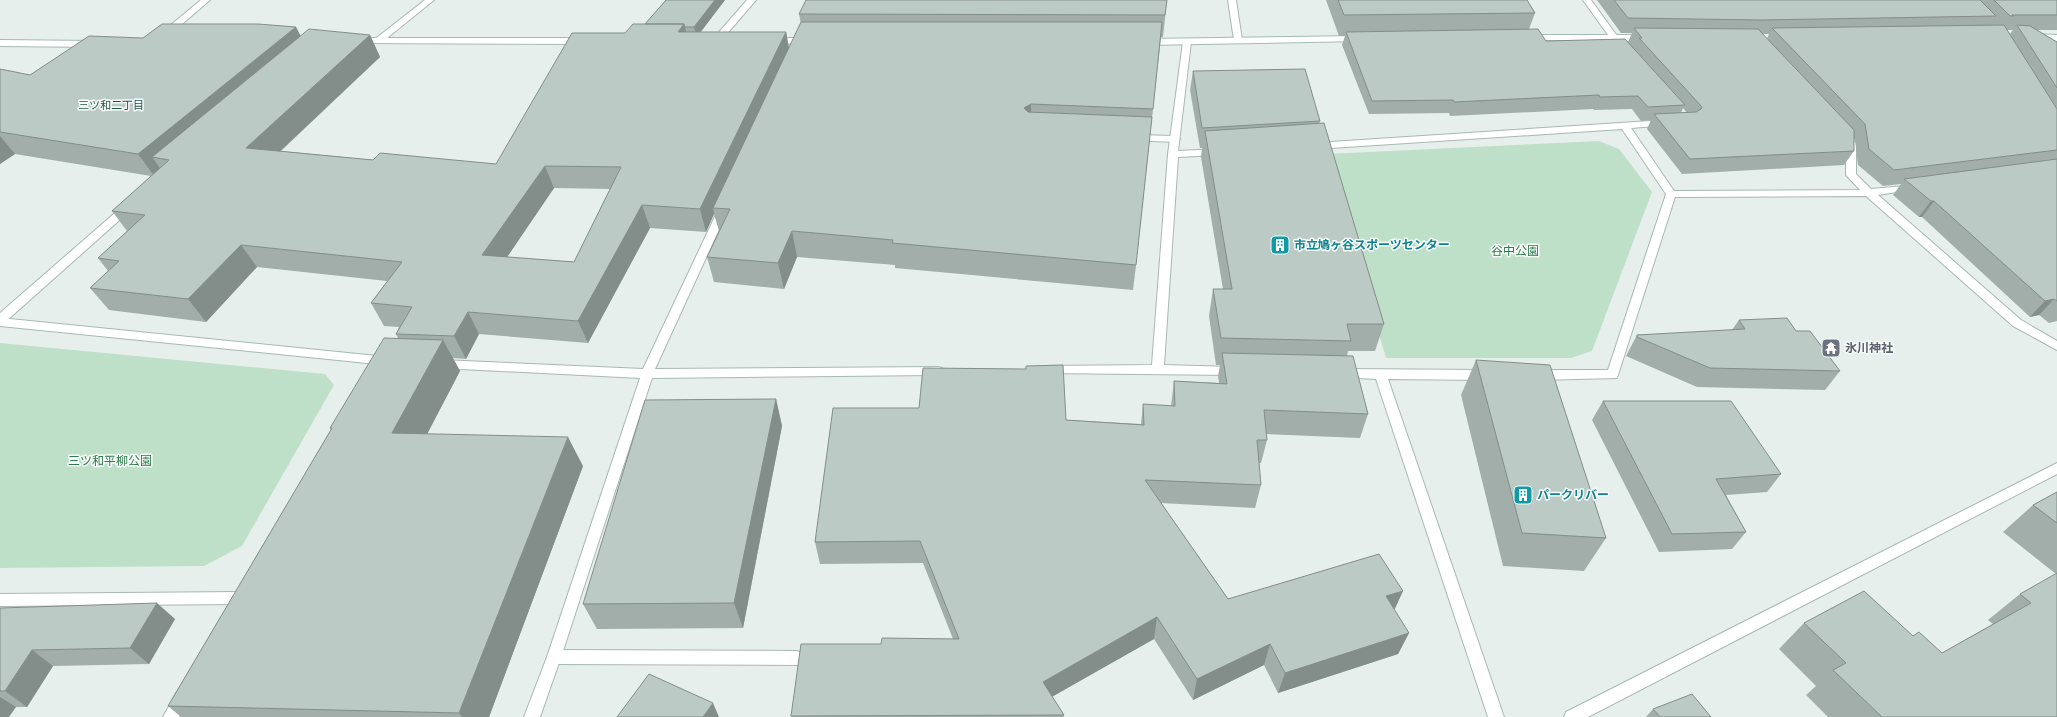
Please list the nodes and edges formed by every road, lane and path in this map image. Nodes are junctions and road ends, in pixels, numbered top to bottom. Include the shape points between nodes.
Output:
1 (206, 0) edge
2 (430, 0) edge
3 (752, 0) edge
4 (1232, 0) edge
5 (1587, 0) edge
6 (1612, 37) junction
7 (2027, 37) edge
8 (1517, 38) edge
9 (1651, 38) edge
10 (2057, 38) edge
11 (1365, 39) edge
12 (1238, 40) junction
13 (378, 41) junction
14 (591, 41) edge
15 (732, 41) edge
16 (763, 41) edge
17 (802, 41) junction
18 (818, 41) edge
19 (347, 42) edge
20 (1132, 42) edge
21 (1187, 42) junction
22 (0, 43) edge
23 (162, 43) edge
24 (107, 44) edge
25 (1628, 54) edge
26 (795, 55) edge
27 (1672, 123) edge
28 (1625, 126) junction
29 (1840, 132) edge
30 (1127, 137) edge
31 (1175, 139) junction
32 (1308, 146) edge
33 (1228, 151) edge
34 (1173, 154) junction
35 (1924, 186) edge
36 (1869, 193) junction
37 (1671, 194) junction
38 (137, 200) edge
39 (728, 200) edge
40 (0, 321) edge
41 (2057, 346) edge
42 (372, 360) junction
43 (395, 361) edge
44 (427, 363) edge
45 (1158, 369) junction
46 (1038, 370) edge
47 (950, 371) edge
48 (1245, 371) edge
49 (364, 374) edge
50 (647, 374) junction
51 (1333, 374) edge
52 (1381, 375) junction
53 (1501, 375) edge
54 (1525, 375) edge
55 (2057, 468) edge
56 (247, 584) edge
57 (239, 598) junction
58 (0, 600) edge
59 (232, 611) edge
60 (554, 657) junction
61 (797, 658) dead end
62 (190, 684) edge
63 (171, 717) edge
64 (532, 717) edge
65 (1496, 717) edge
66 (1572, 717) edge

1 - 23 street
2 - 13 street
3 - 15 street via 712,40
4 - 12 street
5 - 6 street
6 - 8 street
6 - 9 street
6 - 25 street
7 - 10 street
11 - 12 street
12 - 21 street
13 - 14 street
13 - 19 street
16 - 17 street
17 - 18 street
17 - 26 street
20 - 21 street
21 - 31 street
22 - 24 street
27 - 28 street
28 - 32 street
28 - 37 street
29 - 36 street via 1851,143 1851,175
30 - 31 street
31 - 34 street
33 - 34 street
34 - 45 street
35 - 36 street
36 - 37 street
36 - 41 street via 2018,323
37 - 54 street via 1613,375
38 - 40 street
39 - 50 street
40 - 42 street
42 - 43 street
42 - 49 street
44 - 50 street
45 - 46 street
45 - 48 street
47 - 50 street
50 - 60 street
51 - 52 street
52 - 53 street
52 - 65 street
55 - 66 street
56 - 57 street
57 - 58 street
57 - 59 street
60 - 61 street
60 - 64 street
62 - 63 street

